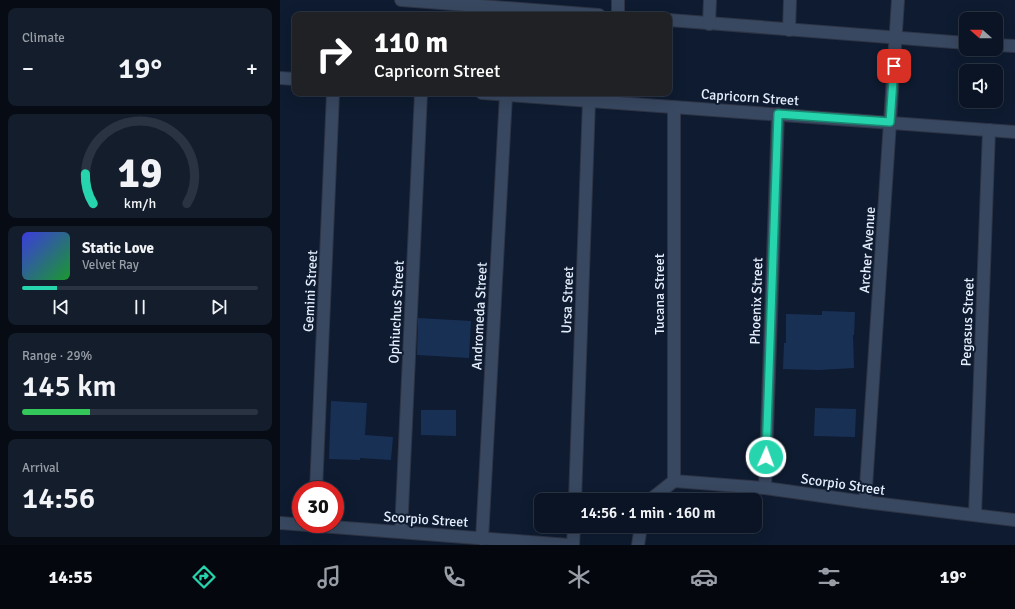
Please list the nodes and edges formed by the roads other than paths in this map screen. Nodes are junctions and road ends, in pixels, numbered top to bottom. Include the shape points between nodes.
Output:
1 (401, 0) edge
2 (618, 0) edge
3 (710, 0) edge
4 (790, 0) edge
5 (898, 0) edge
6 (445, 2) edge
7 (528, 5) edge
8 (578, 12) edge
9 (618, 12) edge
10 (672, 20) edge
11 (709, 24) junction
12 (789, 30) junction
13 (895, 38) junction
14 (959, 43) edge
15 (1003, 45) edge
16 (1015, 46) edge
17 (280, 78) edge
18 (292, 80) edge
19 (333, 96) edge
20 (421, 96) edge
21 (506, 96) edge
22 (520, 96) edge
23 (589, 101) junction
24 (674, 107) junction
25 (778, 114) junction
26 (890, 122) junction
27 (989, 130) junction
28 (1015, 132) edge
29 (316, 481) edge
30 (674, 481) junction
31 (765, 488) junction
32 (575, 493) edge
33 (659, 493) edge
34 (865, 502) junction
35 (975, 515) junction
36 (1015, 520) edge
37 (280, 523) edge
38 (292, 524) edge
39 (344, 527) edge
40 (401, 532) junction
41 (574, 533) edge
42 (640, 533) edge
43 (482, 539) junction
44 (569, 545) edge
45 (573, 545) edge
46 (638, 545) edge

1 - 6 street
2 - 9 street
3 - 11 street
4 - 12 street
5 - 13 street, Archer Avenue
6 - 7 street
7 - 8 street
10 - 11 street
11 - 12 street
12 - 13 street
13 - 14 street
13 - 26 street, Archer Avenue
15 - 16 street
17 - 18 street
19 - 29 street, Gemini Street
20 - 40 street, Ophiuchus Street
21 - 43 street, Andromeda Street
22 - 23 street, Capricorn Street
23 - 24 street, Capricorn Street
23 - 32 street, Ursa Street
24 - 25 street, Capricorn Street
24 - 30 street, Tucana Street
25 - 26 street, Capricorn Street
25 - 31 street, Phoenix Street
26 - 27 street, Capricorn Street
26 - 34 street, Archer Avenue
27 - 28 street, Capricorn Street
27 - 35 street, Pegasus Street
30 - 31 street, Scorpio Street
30 - 33 street
31 - 34 street, Scorpio Street
34 - 35 street, Scorpio Street
35 - 36 street, Scorpio Street
37 - 38 street, Scorpio Street
39 - 40 street, Scorpio Street
40 - 43 street, Scorpio Street
41 - 45 street
42 - 46 street
43 - 44 street, Scorpio Street

